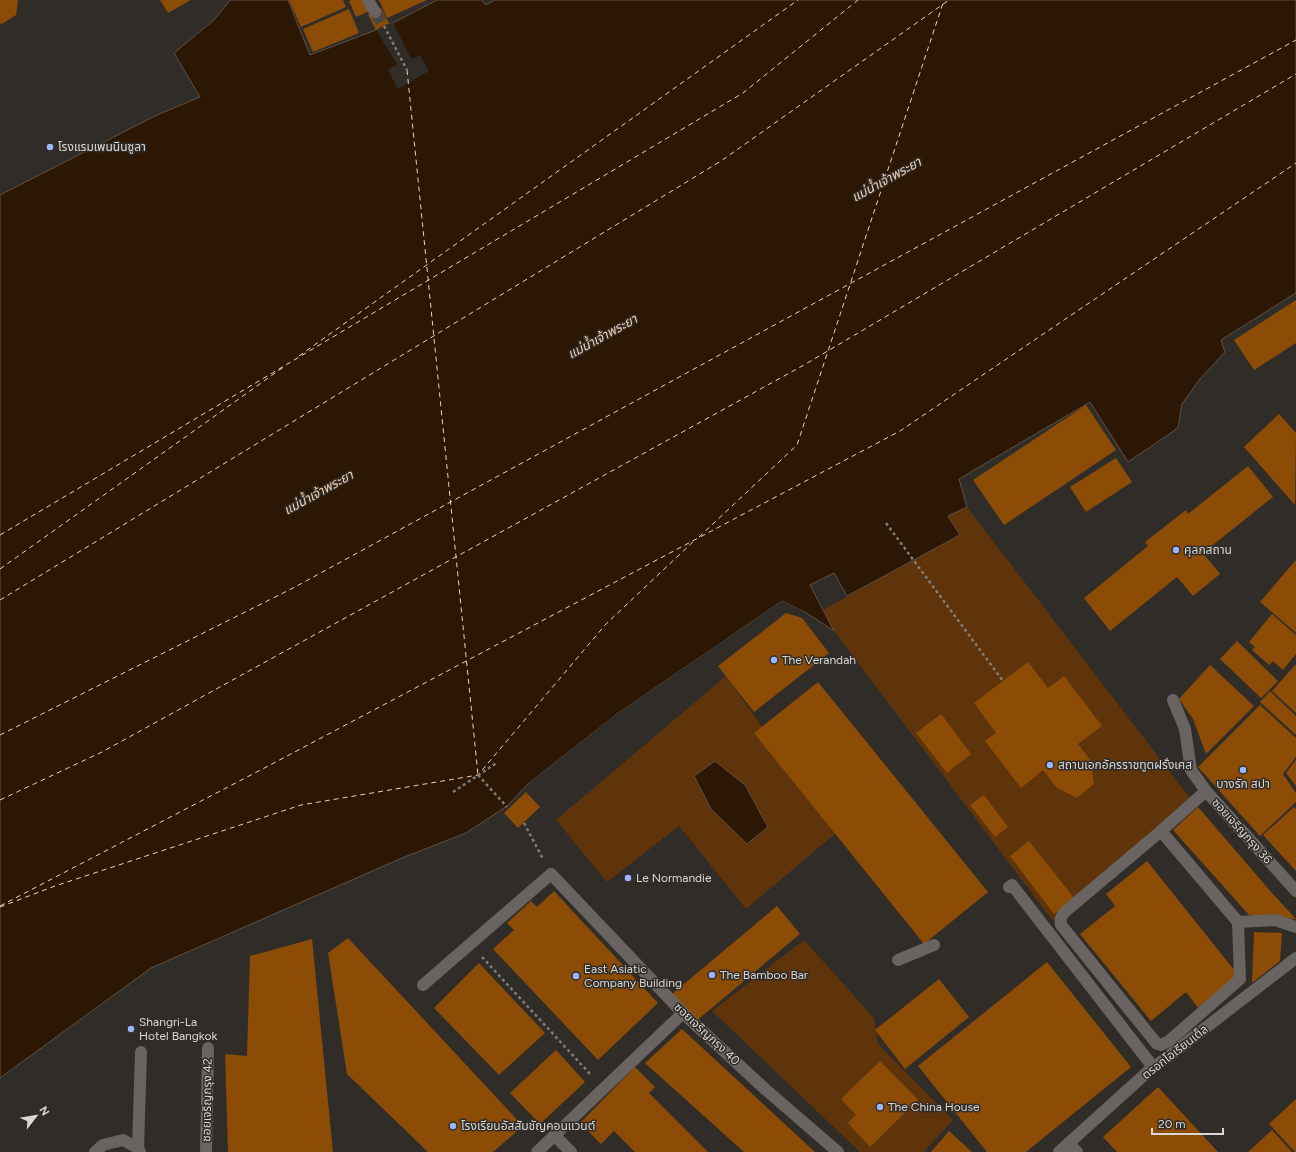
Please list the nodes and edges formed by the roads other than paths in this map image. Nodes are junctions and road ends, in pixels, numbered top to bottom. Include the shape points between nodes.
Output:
1 (368, 0) edge
2 (375, 12) tunnel mouth
3 (1173, 700) dead end
4 (1206, 792) junction
5 (1161, 831) junction
6 (1009, 887) dead end
7 (1296, 892) edge
8 (1238, 922) junction
9 (1296, 927) edge
10 (934, 944) dead end
11 (1296, 958) edge
12 (898, 960) dead end
13 (423, 985) dead end
14 (683, 1013) junction
15 (208, 1048) dead end
16 (141, 1052) dead end
17 (1153, 1067) junction
18 (554, 1136) junction
19 (1073, 1148) edge
20 (139, 1150) edge
21 (95, 1152) edge
22 (206, 1152) edge
23 (537, 1152) edge
24 (572, 1152) edge
25 (838, 1152) edge
26 (1059, 1152) edge

1 - 2 street
3 - 4 street, ซอยเจริญกรุง 36 via 1185,729 1191,770
4 - 5 street
4 - 7 street, ซอยเจริญกรุง 36
5 - 8 street
5 - 8 street via 1060,917 1061,925 1157,1044 1161,1046 1169,1041 1240,979
6 - 17 street via 1012,885
8 - 9 street via 1275,920
10 - 12 street
11 - 17 street, ตรอกโอเรียนเต็ล
13 - 14 street, ซอยเจริญกรุง 40 via 551,874
14 - 18 street
14 - 25 street, ซอยเจริญกรุง 40
15 - 22 street, ซอยเจริญกรุง 42
16 - 20 street
17 - 19 street, ตรอกโอเรียนเต็ล
18 - 23 street
18 - 24 street
19 - 26 street, ตรอกโอเรียนเต็ล
20 - 21 street via 123,1140 103,1145

